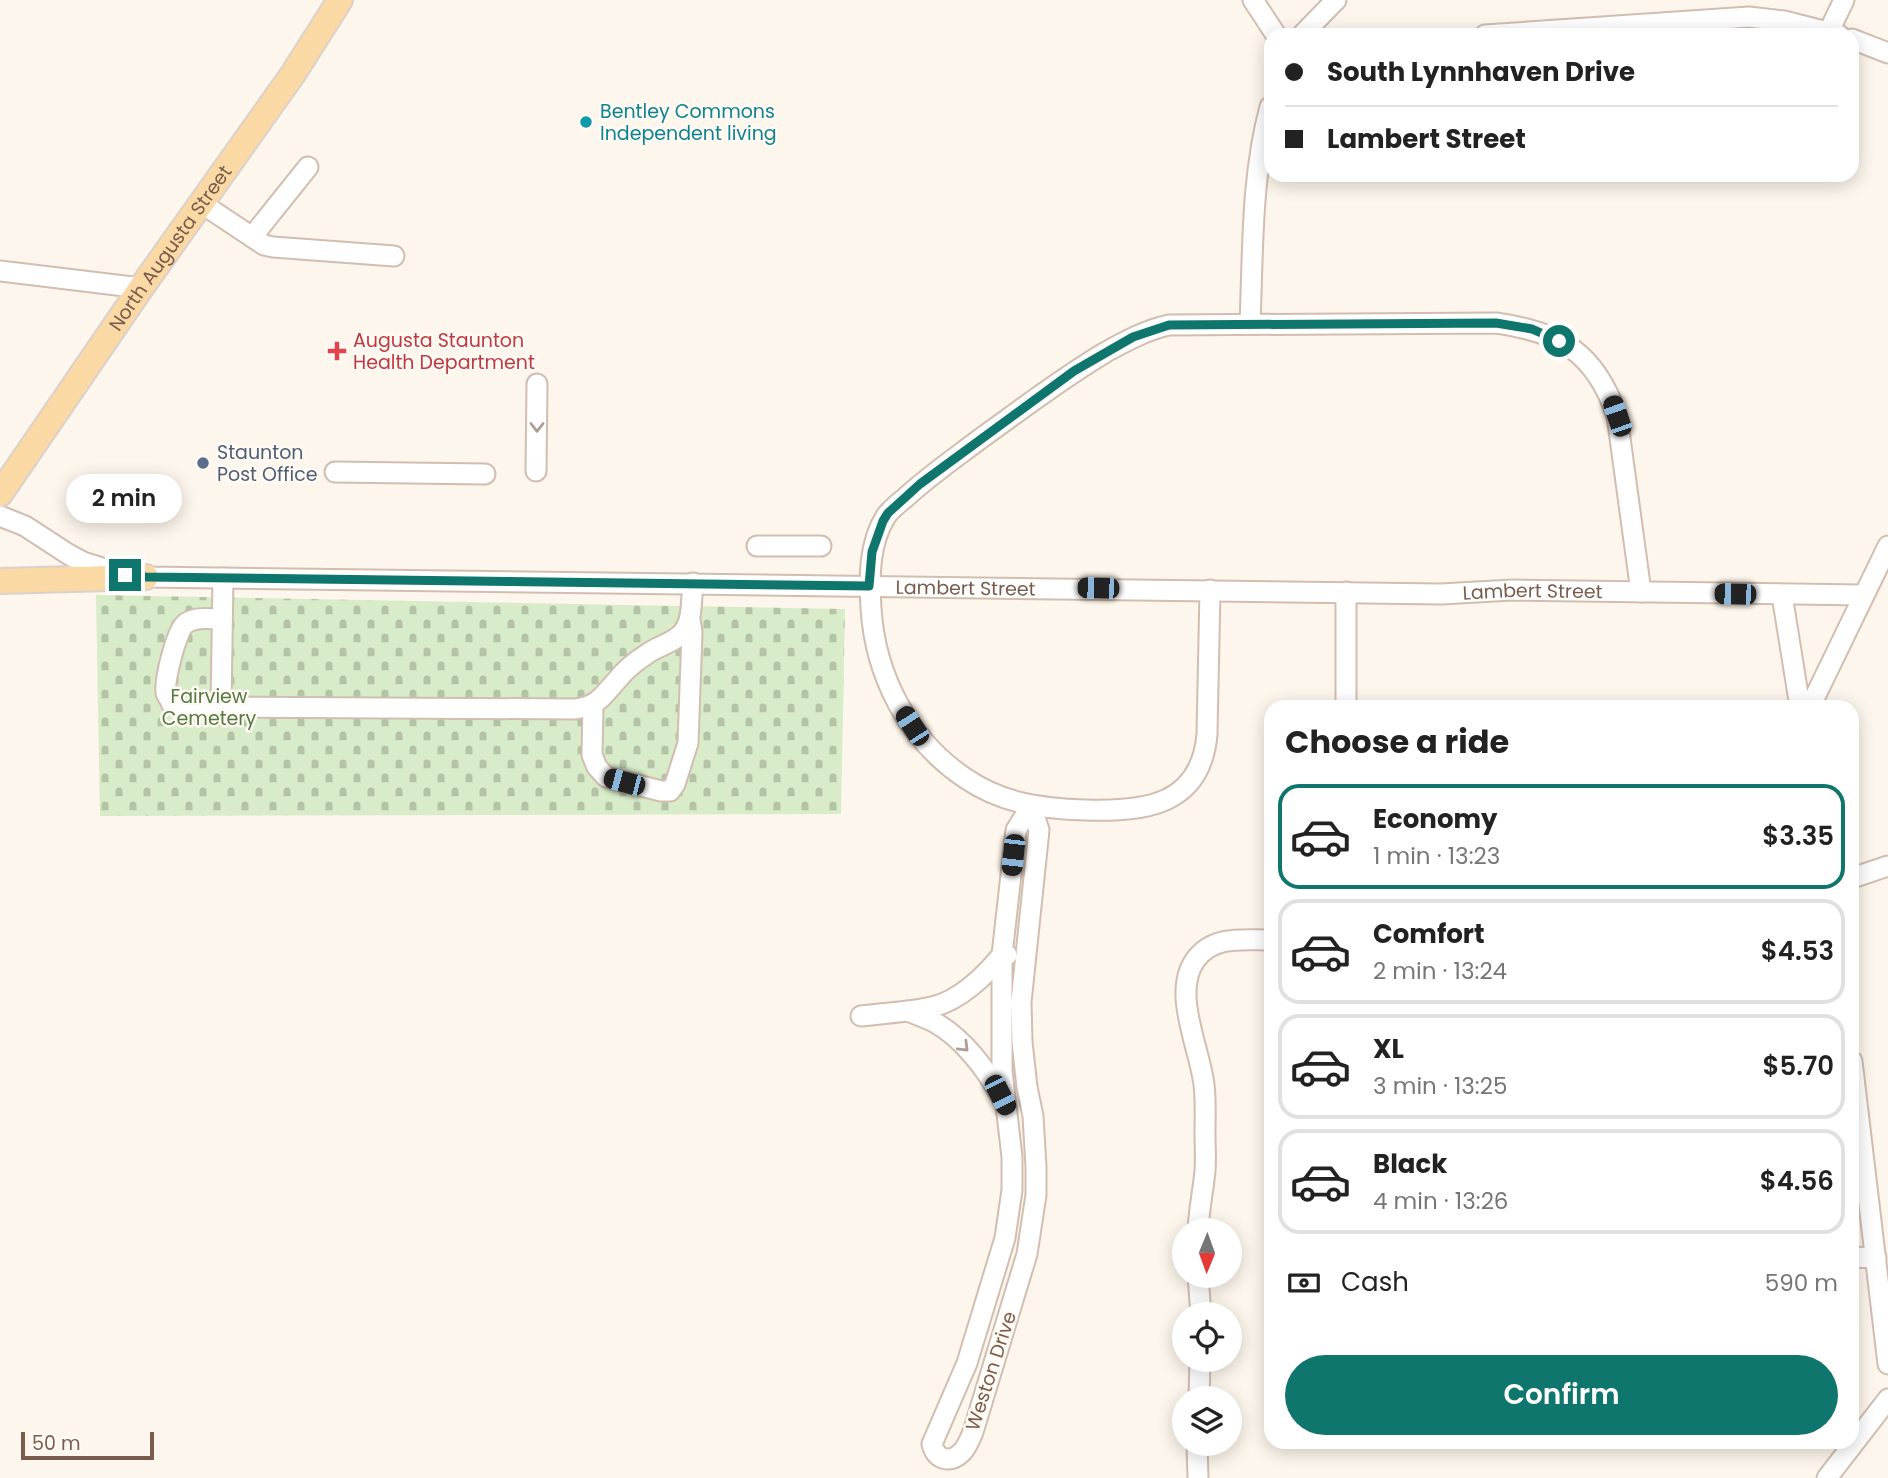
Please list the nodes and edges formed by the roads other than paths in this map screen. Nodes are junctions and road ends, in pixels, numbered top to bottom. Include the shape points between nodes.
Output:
1 (340, 0) edge
2 (1253, 0) edge
3 (1336, 0) edge
4 (1844, 0) edge
5 (1271, 28) edge
6 (1309, 28) edge
7 (1592, 28) edge
8 (1813, 28) edge
9 (1836, 28) edge
10 (1859, 43) edge
11 (1888, 53) edge
12 (1264, 137) edge
13 (308, 167) dead end
14 (201, 202) junction
15 (252, 237) junction
16 (394, 256) dead end
17 (0, 271) edge
18 (141, 288) junction
19 (1250, 324) junction
20 (537, 384) dead end
21 (335, 471) dead end
22 (537, 471) dead end
23 (485, 474) dead end
24 (0, 494) edge
25 (0, 516) edge
26 (757, 546) dead end
27 (821, 546) dead end
28 (1888, 546) edge
29 (146, 577) junction
30 (223, 578) junction
31 (0, 581) edge
32 (693, 583) junction
33 (869, 586) junction
34 (1210, 590) junction
35 (1346, 592) junction
36 (1641, 592) junction
37 (1782, 594) junction
38 (1863, 594) junction
39 (690, 618) junction
40 (222, 619) junction
41 (1346, 700) edge
42 (1799, 700) edge
43 (1813, 700) edge
44 (593, 705) junction
45 (221, 707) junction
46 (1031, 806) junction
47 (1888, 866) edge
48 (1859, 876) edge
49 (1264, 940) edge
50 (1002, 955) junction
51 (1026, 956) junction
52 (907, 1010) junction
53 (862, 1016) dead end
54 (1007, 1108) junction
55 (1859, 1118) edge
56 (1199, 1218) edge
57 (1859, 1257) edge
58 (1876, 1258) junction
59 (1888, 1364) edge
60 (1888, 1399) edge
61 (1859, 1437) edge
62 (1849, 1449) edge
63 (1197, 1456) edge
64 (1198, 1478) edge
65 (1827, 1478) edge

1 - 14 main road, North Augusta Street
2 - 5 street
3 - 6 street
4 - 9 street
7 - 8 street via 1749,17
10 - 11 street
12 - 19 street via 1256,191
13 - 15 street
14 - 15 street
14 - 18 main road, North Augusta Street
15 - 16 street via 273,247
17 - 18 street
18 - 24 main road, North Augusta Street
19 - 33 street via 1166,325 1133,337 1074,371 920,484 888,513 872,552
19 - 36 street via 1496,323 1538,331 1579,353 1602,383 1617,416
20 -> 22 street
21 - 23 street
25 - 29 street, Lambert Street via 83,562
26 - 27 street
28 - 38 street
29 - 30 street, Lambert Street
29 - 31 main road
30 - 32 street, Lambert Street
30 - 40 street
32 - 33 street, Lambert Street
32 - 39 street
33 - 34 street, Lambert Street
33 - 46 street via 878,656 886,681 912,726 964,778 1000,797
34 - 35 street, Lambert Street
34 - 46 street via 1206,745 1189,782 1158,804 1129,810
35 - 36 street, Lambert Street
35 - 41 street
36 - 37 street, Lambert Street
37 - 38 street, Lambert Street
37 - 42 street
38 - 43 street
39 - 44 street via 680,635 631,666
39 - 44 street via 688,743 670,791 606,777 597,767
40 - 45 street
40 - 45 street via 196,619 184,625 176,639 166,692 171,703 180,706
44 - 45 street via 575,709
46 - 50 street, Weston Drive via 1016,830
46 - 51 street, Weston Drive via 1039,830
47 - 48 street
49 - 56 street via 1219,942 1198,956 1187,976 1188,1012 1204,1086 1205,1168
50 - 51 street
50 - 52 street via 954,997 934,1007
50 - 54 street, Weston Drive via 1002,1071
51 - 54 street, Weston Drive via 1021,1002 1035,1155 1032,1226 1019,1285 973,1432 964,1450 945,1459 938,1457 932,1444 967,1363 1005,1238 1012,1191
52 - 53 street
52 -> 54 street via 962,1044 994,1082
55 - 58 street
57 - 58 street
58 - 59 street
60 - 61 street
62 - 65 street
63 - 64 street

